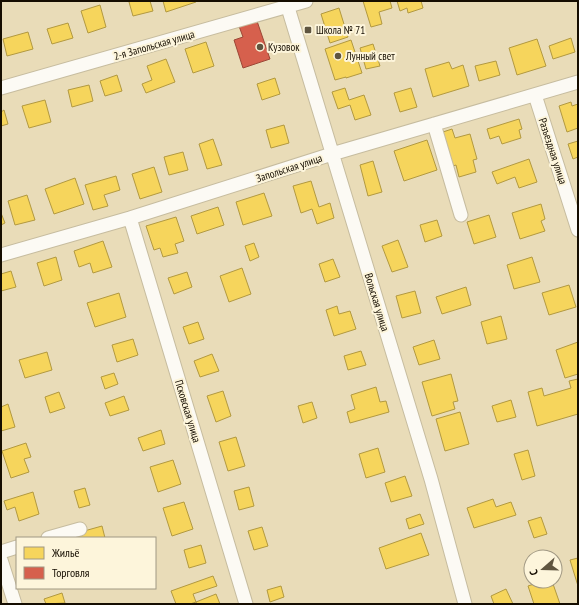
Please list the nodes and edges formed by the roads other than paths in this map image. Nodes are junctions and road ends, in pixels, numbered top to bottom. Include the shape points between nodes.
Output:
1 (306, 1) edge
2 (287, 4) edge
3 (578, 82) edge
4 (1, 88) edge
5 (535, 95) junction
6 (434, 124) junction
7 (332, 154) junction
8 (461, 215) dead end
9 (130, 218) junction
10 (578, 230) edge
11 (1, 255) edge
12 (80, 529) dead end
13 (52, 537) edge
14 (16, 547) edge
15 (1, 552) edge
16 (1, 560) edge
17 (15, 604) edge
18 (246, 604) edge
19 (465, 604) edge

1 - 2 street, 2-я Запольская улица
2 - 4 street, 2-я Запольская улица
2 - 7 street, Вольская улица
3 - 5 street, Запольская улица
5 - 6 street, Запольская улица
5 - 10 street, Разъездная улица
6 - 7 street, Запольская улица
6 - 8 street
7 - 9 street, Запольская улица
7 - 19 street, Вольская улица via 431,479
9 - 11 street, Запольская улица
9 - 18 street, Псковская улица
12 - 13 street
14 - 15 street
16 - 17 street

